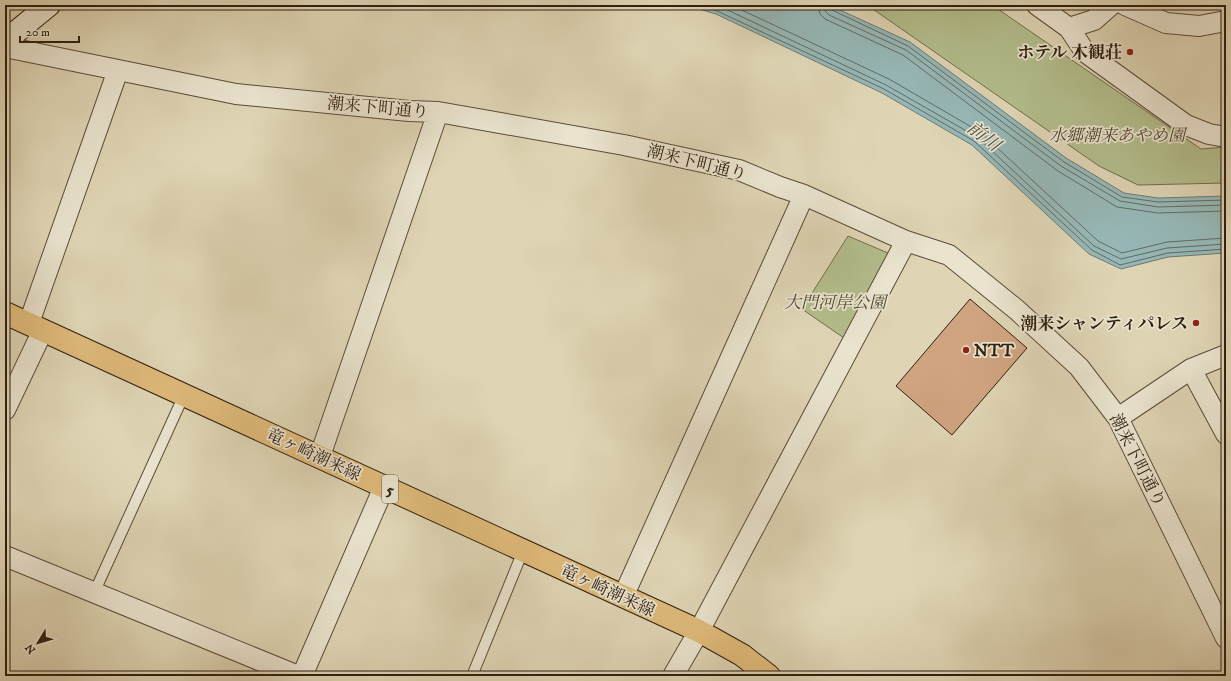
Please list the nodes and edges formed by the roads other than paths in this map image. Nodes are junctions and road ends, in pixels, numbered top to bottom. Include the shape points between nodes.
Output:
1 (49, 5) edge
2 (1037, 5) edge
3 (1111, 5) edge
4 (1125, 5) edge
5 (1226, 21) edge
6 (1069, 28) junction
7 (5, 41) edge
8 (5, 47) edge
9 (118, 70) junction
10 (438, 112) junction
11 (1226, 137) edge
12 (804, 195) junction
13 (906, 241) junction
14 (5, 313) edge
15 (36, 326) junction
16 (1226, 355) edge
17 (1191, 369) junction
18 (184, 395) junction
19 (5, 410) edge
20 (1118, 418) junction
21 (1226, 434) edge
22 (320, 456) junction
23 (384, 487) junction
24 (523, 551) junction
25 (5, 556) edge
26 (94, 593) junction
27 (623, 596) junction
28 (699, 631) junction
29 (1226, 638) edge
30 (298, 676) edge
31 (302, 676) edge
32 (472, 676) edge
33 (673, 676) edge
34 (769, 676) edge

1 - 7 street
2 - 6 street
3 - 6 street via 1094,20
4 - 5 street via 1166,23 1199,26
6 - 11 street via 1085,52 1186,124 1209,134
8 - 9 street, 潮来下町通り
9 - 10 street, 潮来下町通り via 236,94
9 - 15 street
10 - 12 street, 潮来下町通り via 624,144 739,170
10 - 22 street
12 - 13 street, 潮来下町通り
12 - 27 street
13 - 20 street, 潮来下町通り via 949,255 1017,310 1079,367
13 - 28 street
14 - 15 main road, 竜ヶ崎潮来線 / 5
15 - 18 main road, 竜ヶ崎潮来線 / 5
15 - 19 street
16 - 17 street
17 - 20 street
17 - 21 street
18 - 22 main road, 竜ヶ崎潮来線 / 5
18 - 26 lane
20 - 29 street, 潮来下町通り
22 - 23 main road, 竜ヶ崎潮来線 / 5
23 - 24 main road, 竜ヶ崎潮来線 / 5
23 - 31 street
24 - 27 main road, 竜ヶ崎潮来線 / 5
24 - 32 lane
25 - 26 street
26 - 30 street
27 - 28 main road, 竜ヶ崎潮来線 / 5
28 - 33 street
28 - 34 main road, 竜ヶ崎潮来線 / 5 via 742,655

